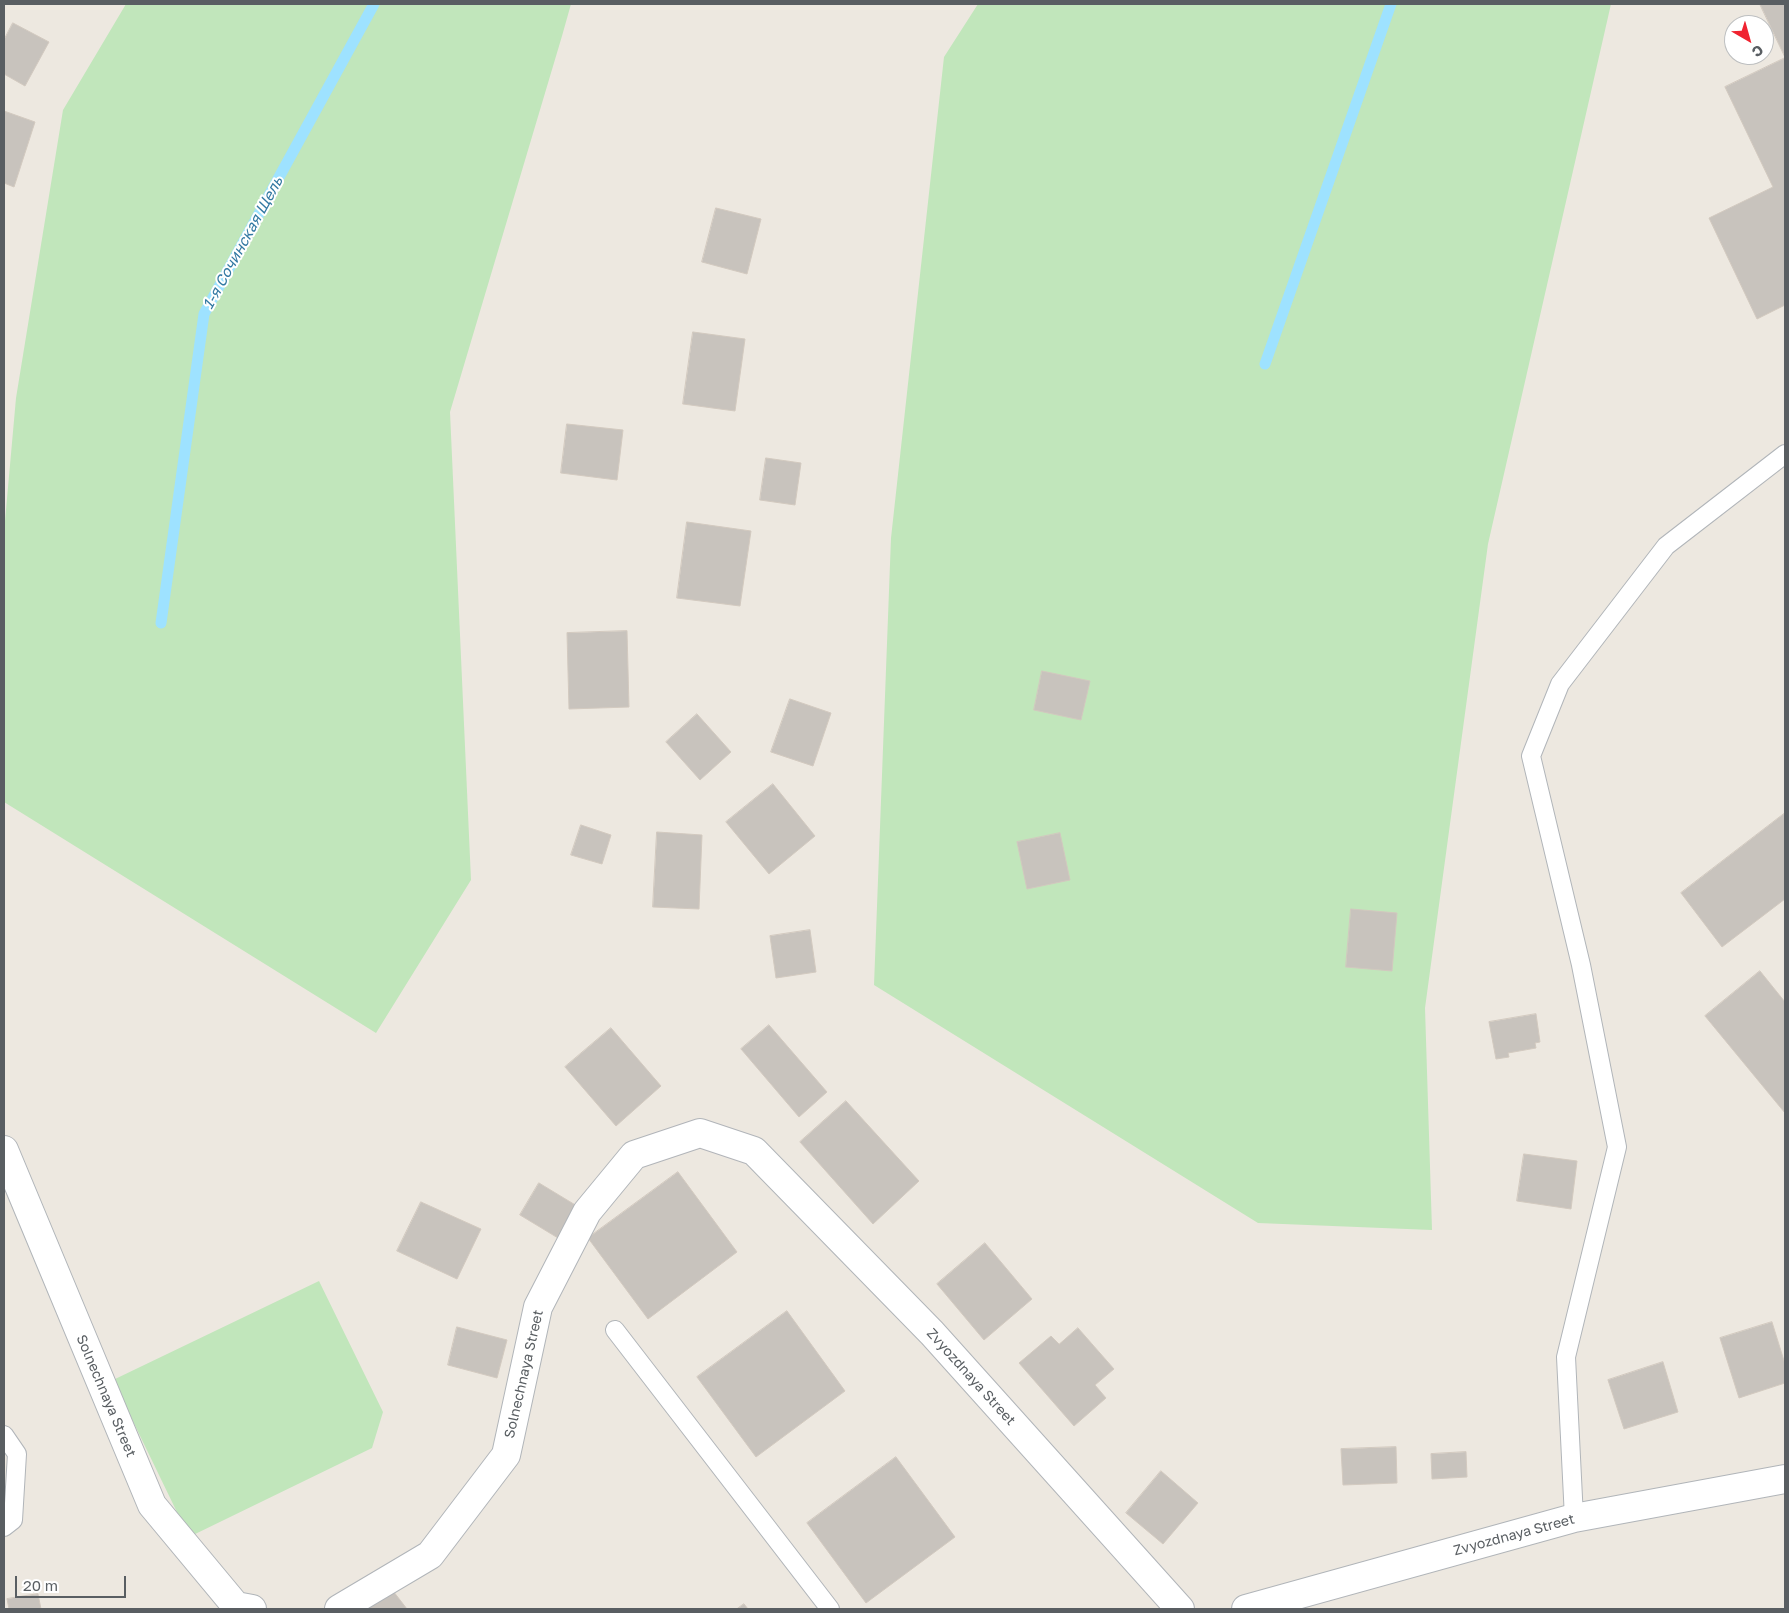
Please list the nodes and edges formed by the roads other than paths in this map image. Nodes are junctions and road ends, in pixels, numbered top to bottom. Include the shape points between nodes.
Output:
1 (1785, 454) edge
2 (4, 1150) edge
3 (754, 1151) joint
4 (615, 1330) dead end
5 (4, 1435) edge
6 (1785, 1479) edge
7 (1574, 1518) junction
8 (4, 1527) edge
9 (252, 1609) edge
10 (339, 1609) edge
11 (830, 1609) edge
12 (1180, 1609) edge
13 (1246, 1609) edge

1 - 7 lane via 1666,546 1560,684 1531,756 1581,965 1617,1147 1566,1357
2 - 9 street, Solnechnaya Street via 152,1506 236,1606
3 - 10 street, Solnechnaya Street via 700,1133 634,1155 587,1212 538,1307 506,1455 430,1555
3 - 12 street, Zvyozdnaya Street via 932,1333
4 - 11 lane
5 - 8 lane via 17,1454 13,1520
6 - 7 street, Zvyozdnaya Street
7 - 13 street, Zvyozdnaya Street

